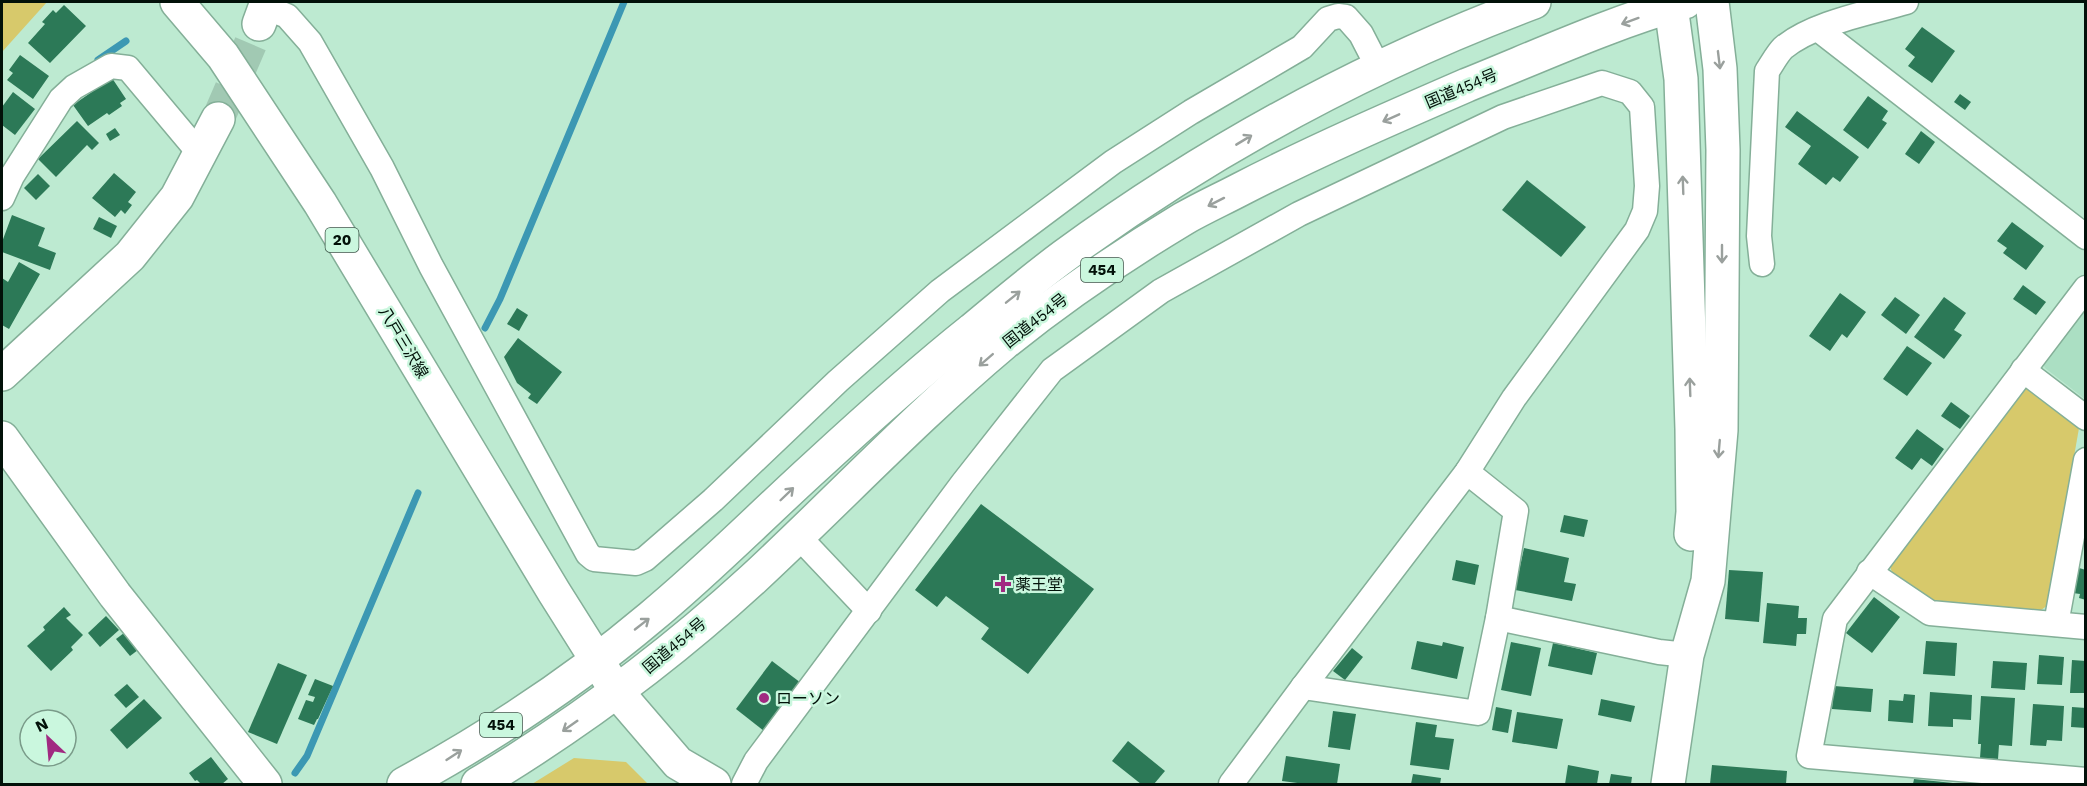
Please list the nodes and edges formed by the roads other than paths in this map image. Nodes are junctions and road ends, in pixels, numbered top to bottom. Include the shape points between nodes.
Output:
1 (177, 2) edge
2 (1534, 2) edge
3 (1712, 2) edge
4 (1906, 2) edge
5 (1676, 3) edge
6 (264, 11) edge
7 (1818, 29) junction
8 (1379, 69) junction
9 (218, 119) tunnel mouth
10 (201, 155) junction
11 (2, 198) edge
12 (2085, 237) edge
13 (1762, 264) dead end
14 (2085, 288) edge
15 (2023, 370) junction
16 (2, 374) edge
17 (2085, 418) edge
18 (2, 438) edge
19 (2085, 460) edge
20 (1467, 472) junction
21 (2083, 494) edge
22 (798, 536) junction
23 (1869, 572) junction
24 (869, 611) junction
25 (1498, 618) junction
26 (2055, 624) junction
27 (2085, 627) edge
28 (1687, 655) junction
29 (596, 660) junction
30 (1303, 687) junction
31 (617, 692) junction
32 (1985, 778) edge
33 (2085, 780) edge
34 (265, 784) edge
35 (404, 784) edge
36 (478, 784) edge
37 (714, 784) edge
38 (744, 784) edge
39 (1231, 784) edge
40 (1668, 784) edge

1 - 29 main road, 八戸三沢線 / 20 via 223,56 320,202
2 - 8 main road, 国道454号 / 454
3 -> 28 main road via 1720,69 1723,150 1721,430 1708,580
4 - 7 street
5 -> 22 main road, 国道454号 / 454 via 1400,114 1299,159 1185,218 1086,280 1005,343 935,403
28 -> 5 main road via 1692,429
6 - 8 street via 287,16 310,42 382,168 436,276 588,554 594,559 636,563 713,500 940,291 1113,162 1302,47 1328,19 1346,17 1361,34
7 - 12 street
7 - 13 street via 1782,49 1767,71 1759,236
29 -> 8 main road, 国道454号 / 454 via 651,618 960,339 1064,256 1272,122
9 - 10 main road
10 - 11 street via 128,68 111,66 61,99
10 - 16 main road via 177,197 130,255
14 - 15 street
15 - 17 street
15 - 23 street
18 - 34 main road via 115,594
19 - 21 street
20 - 24 street via 1514,398 1638,230 1645,211 1647,186 1642,107 1630,92 1602,83 1503,117 1299,214 1161,291 1052,370
20 - 25 street via 1516,511
20 - 30 street
21 - 26 street
22 - 24 street
22 - 31 main road, 国道454号 / 454
23 - 26 street via 1930,613
23 - 32 street via 1835,619 1809,756
24 - 38 street via 756,761
25 - 28 street
25 - 30 street via 1478,713
26 - 27 street
28 - 40 main road
29 - 31 main road, 八戸三沢線 / 20
35 -> 29 main road, 国道454号 / 454 via 532,705
30 - 39 street
31 -> 36 main road, 国道454号 / 454
31 - 37 main road, 八戸三沢線 via 678,763
32 - 33 street

